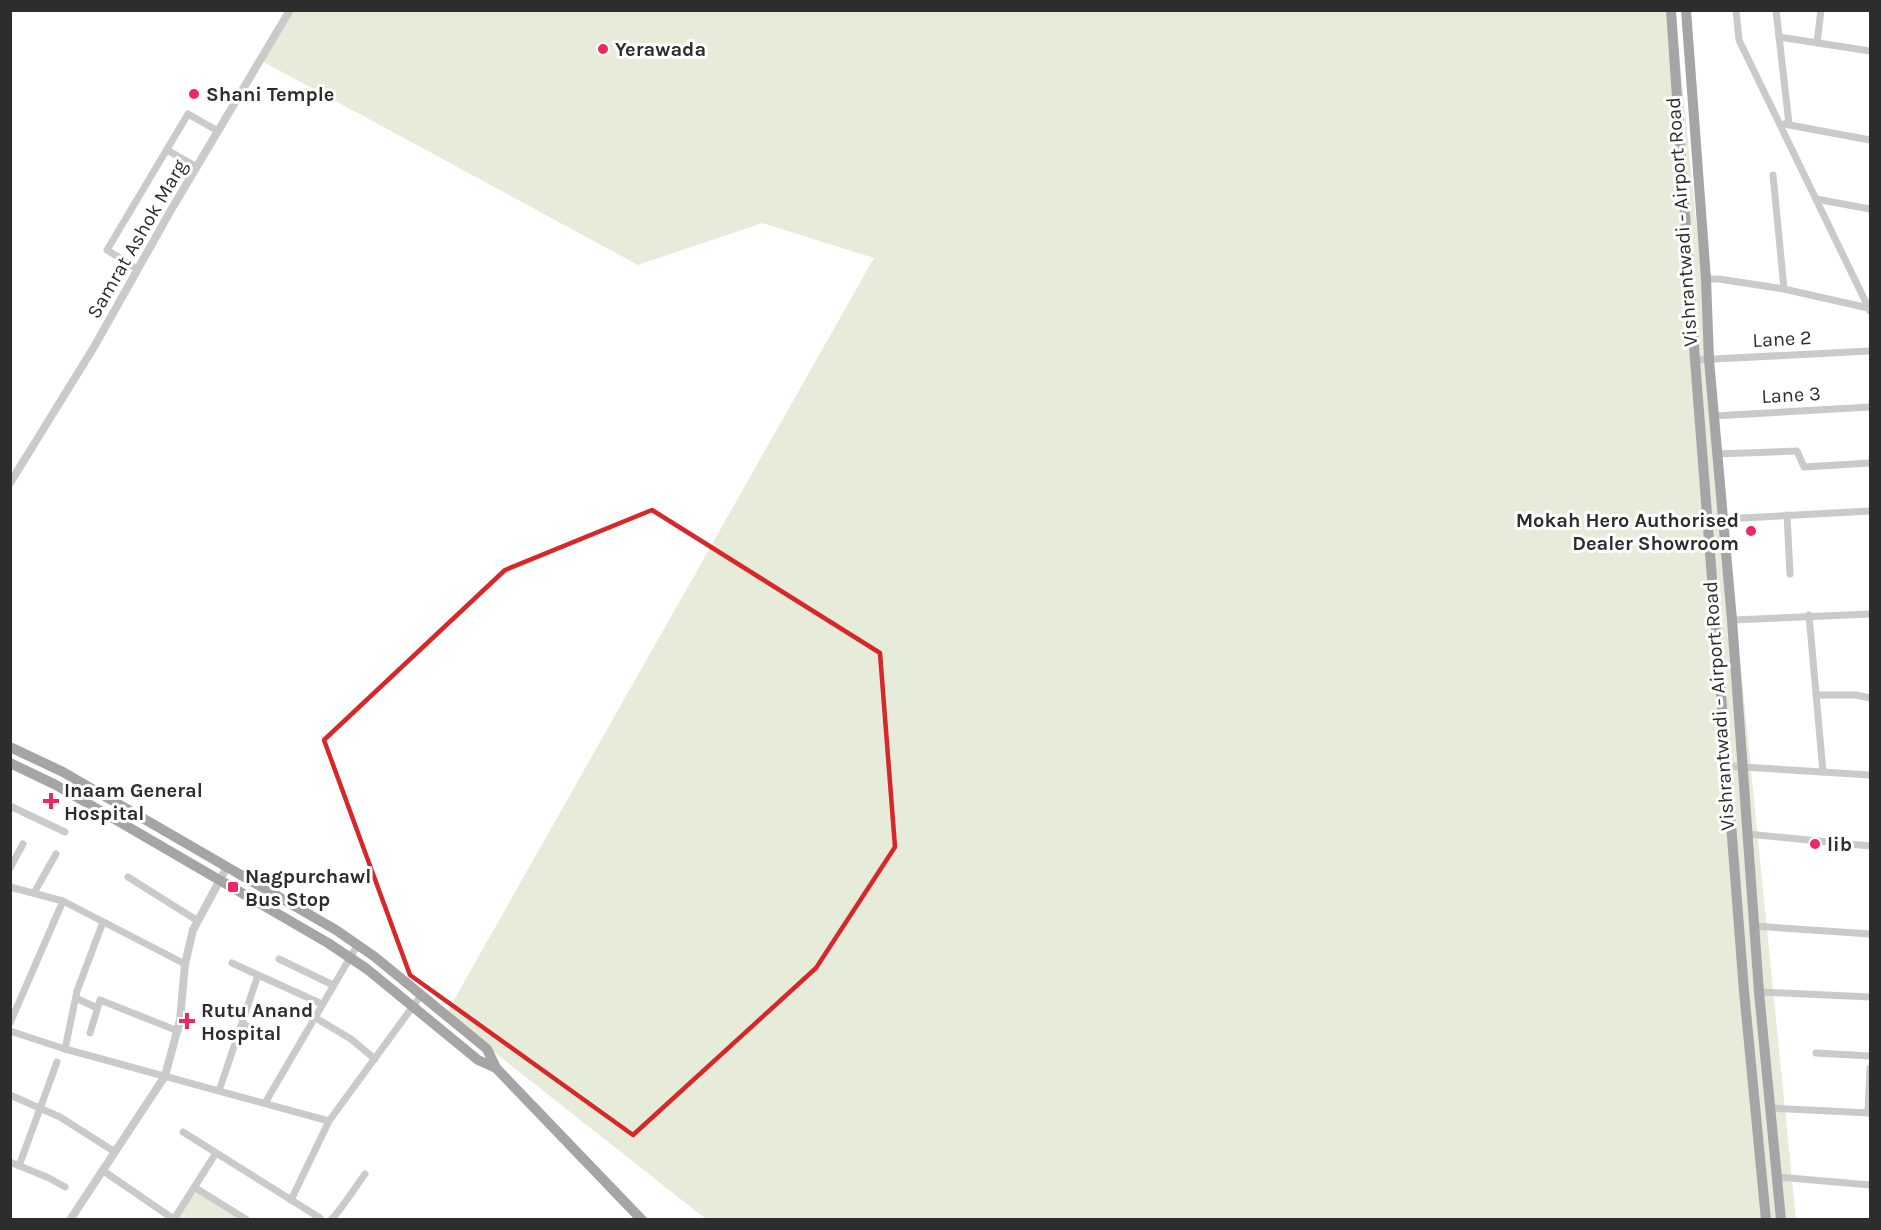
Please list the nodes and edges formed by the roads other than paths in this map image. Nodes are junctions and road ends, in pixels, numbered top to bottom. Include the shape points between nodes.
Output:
1 (290, 10) edge
2 (1671, 10) edge
3 (1686, 10) edge
4 (1736, 10) edge
5 (1776, 10) edge
6 (1821, 10) edge
7 (1779, 37) junction
8 (1817, 43) junction
9 (1870, 49) edge
10 (1778, 123) junction
11 (1789, 124) junction
12 (218, 131) junction
13 (1870, 140) edge
14 (167, 150) junction
15 (197, 167) junction
16 (1773, 175) dead end
17 (1816, 199) junction
18 (1870, 209) edge
19 (137, 269) junction
20 (1706, 279) junction
21 (1784, 290) junction
22 (1867, 295) edge
23 (1869, 310) edge
24 (1870, 351) edge
25 (1695, 360) junction
26 (1709, 360) junction
27 (1870, 407) edge
28 (1714, 416) junction
29 (1717, 454) junction
30 (1870, 463) edge
31 (10, 483) edge
32 (1870, 511) edge
33 (1786, 515) junction
34 (1723, 519) junction
35 (1790, 574) dead end
36 (1870, 614) edge
37 (1809, 615) junction
38 (1732, 620) junction
39 (1816, 694) junction
40 (1870, 698) edge
41 (11, 749) edge
42 (10, 763) edge
43 (1727, 766) junction
44 (1742, 766) junction
45 (1823, 772) junction
46 (1870, 776) edge
47 (10, 806) edge
48 (65, 832) dead end
49 (1747, 834) junction
50 (23, 844) dead end
51 (1870, 846) edge
52 (56, 854) dead end
53 (227, 867) junction
54 (10, 868) edge
55 (128, 877) dead end
56 (220, 880) junction
57 (10, 887) edge
58 (34, 893) junction
59 (63, 901) junction
60 (198, 921) junction
61 (103, 922) junction
62 (1754, 926) junction
63 (1870, 934) edge
64 (358, 944) junction
65 (350, 957) junction
66 (279, 959) dead end
67 (232, 963) dead end
68 (185, 964) junction
69 (258, 975) junction
70 (333, 985) junction
71 (1759, 992) junction
72 (422, 994) junction
73 (1870, 997) edge
74 (76, 998) junction
75 (322, 1004) junction
76 (413, 1007) junction
77 (98, 1008) junction
78 (315, 1017) junction
79 (10, 1023) edge
80 (242, 1024) junction
81 (10, 1031) edge
82 (178, 1031) junction
83 (90, 1033) dead end
84 (277, 1039) dead end
85 (65, 1049) junction
86 (1816, 1053) dead end
87 (1870, 1056) edge
88 (375, 1059) junction
89 (57, 1062) dead end
90 (496, 1068) junction
91 (1870, 1068) edge
92 (165, 1076) junction
93 (219, 1091) junction
94 (10, 1095) edge
95 (265, 1103) junction
96 (1770, 1108) junction
97 (40, 1109) junction
98 (1869, 1113) edge
99 (329, 1121) junction
100 (183, 1132) dead end
101 (115, 1152) junction
102 (216, 1153) junction
103 (10, 1162) edge
104 (19, 1166) junction
105 (102, 1170) junction
106 (365, 1174) dead end
107 (1777, 1177) junction
108 (1870, 1185) edge
109 (65, 1187) dead end
110 (194, 1187) junction
111 (291, 1200) junction
112 (320, 1218) dead end
113 (175, 1219) edge
114 (70, 1220) edge
115 (247, 1220) edge
116 (331, 1220) edge
117 (642, 1220) edge
118 (1766, 1220) edge
119 (1781, 1220) edge

1 - 12 street, Samrat Ashok Marg
2 - 25 main road, Vishrantwadi - Airport Road
3 - 20 main road, Vishrantwadi - Airport Road
4 - 10 street via 1739,40
5 - 7 street
6 - 8 street
7 - 8 street
7 - 11 street
8 - 9 street
10 - 11 street
10 - 17 street
11 - 13 street
12 - 14 street via 188,114
12 - 15 street, Samrat Ashok Marg
14 - 15 street
14 - 19 street via 107,250
15 - 19 street, Samrat Ashok Marg
16 - 21 street
17 - 18 street
17 - 22 street
19 - 31 street, Samrat Ashok Marg
20 - 21 street
20 - 26 main road, Vishrantwadi - Airport Road
21 - 23 street
22 - 23 street
24 - 26 street, Lane 2
25 - 26 street, Lane 2
25 - 43 main road, Vishrantwadi - Airport Road
26 - 28 main road, Vishrantwadi - Airport Road
27 - 28 street, Lane 3
28 - 29 main road, Vishrantwadi - Airport Road
29 - 30 street via 1797,451 1804,467
29 - 34 main road, Vishrantwadi - Airport Road
32 - 33 street
33 - 34 street
33 - 35 street
34 - 38 main road, Vishrantwadi - Airport Road
36 - 37 street
37 - 38 street
37 - 39 street
38 - 44 main road, Vishrantwadi - Airport Road
39 - 40 street
39 - 45 street
41 - 53 main road via 63,772
42 - 56 main road via 56,785
43 - 44 street
43 - 118 main road, Vishrantwadi - Airport Road
44 - 45 street
44 - 49 main road, Vishrantwadi - Airport Road
45 - 46 street
47 - 48 street
49 - 51 street
49 - 62 main road, Vishrantwadi - Airport Road
50 - 54 street
52 - 58 street
53 - 56 street
53 - 64 main road
55 - 60 street
56 - 60 street
56 - 65 main road
57 - 58 street
58 - 59 street
59 - 61 street
59 - 79 street
60 - 68 street
61 - 68 street
61 - 74 street
62 - 63 street
62 - 71 main road, Vishrantwadi - Airport Road
64 - 65 street
64 - 72 main road
65 - 70 street
65 - 76 main road
66 - 70 street
67 - 69 street
68 - 82 street
69 - 75 street
69 - 80 street
70 - 75 street
71 - 73 street
71 - 96 main road, Vishrantwadi - Airport Road
72 - 76 street
72 - 90 main road via 488,1049
74 - 77 street
74 - 85 street
75 - 78 street
76 - 88 street
76 - 90 main road via 478,1060
77 - 82 street via 100,1000
77 - 83 street
78 - 88 street
78 - 95 street
80 - 84 street
80 - 93 street
81 - 85 street
82 - 92 street
85 - 92 street
86 - 87 street
88 - 99 street
89 - 97 street
90 - 117 main road
91 - 98 street
92 - 93 street
92 - 101 street
93 - 95 street
94 - 97 street
95 - 99 street
96 - 98 street
96 - 107 main road, Vishrantwadi - Airport Road
97 - 101 street via 60,1117
97 - 104 street
99 - 111 street
100 - 102 street
101 - 105 street
102 - 110 street
102 - 111 street
103 - 104 street
104 - 109 street
105 - 113 street
105 - 114 street
106 - 116 street
107 - 108 street
107 - 119 main road, Vishrantwadi - Airport Road
110 - 113 street
110 - 115 street
111 - 112 street

